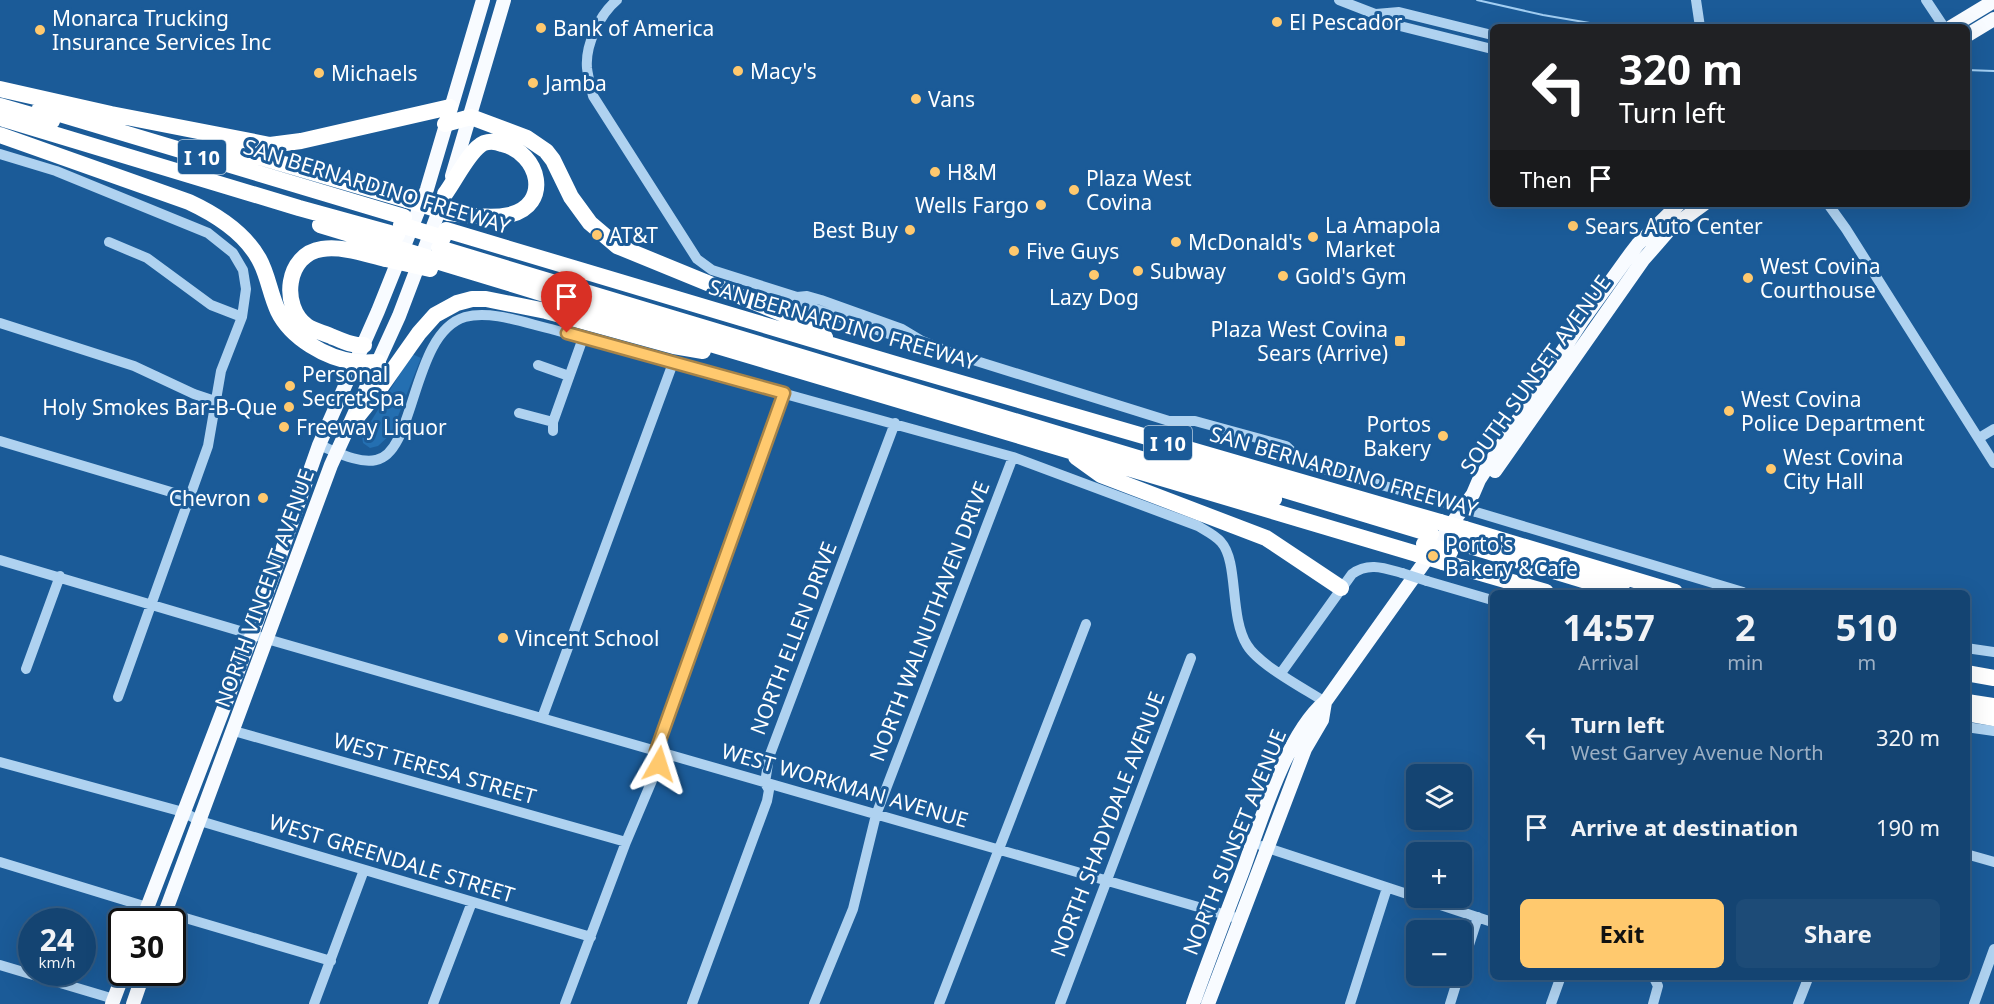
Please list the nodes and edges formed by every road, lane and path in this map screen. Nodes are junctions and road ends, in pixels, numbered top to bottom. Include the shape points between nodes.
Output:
1 (483, 0) edge
2 (504, 0) edge
3 (618, 0) edge
4 (1339, 0) edge
5 (1696, 0) edge
6 (1926, 0) edge
7 (1994, 1) edge
8 (1376, 14) junction
9 (1994, 19) edge
10 (1700, 24) edge
11 (1942, 24) edge
12 (1956, 24) edge
13 (1421, 32) junction
14 (1970, 34) edge
15 (1490, 35) edge
16 (1490, 37) edge
17 (1490, 49) edge
18 (0, 89) edge
19 (0, 96) edge
20 (0, 106) edge
21 (450, 107) junction
22 (111, 114) junction
23 (471, 117) junction
24 (0, 118) edge
25 (445, 124) junction
26 (0, 129) edge
27 (0, 135) edge
28 (0, 154) edge
29 (445, 194) junction
30 (1675, 207) edge
31 (1700, 207) edge
32 (1830, 207) edge
33 (398, 236) junction
34 (109, 242) dead end
35 (437, 248) junction
36 (242, 317) junction
37 (0, 323) edge
38 (583, 338) junction
39 (364, 345) junction
40 (840, 347) junction
41 (355, 362) junction
42 (378, 362) junction
43 (673, 363) junction
44 (780, 364) junction
45 (538, 365) dead end
46 (569, 376) junction
47 (784, 393) junction
48 (215, 401) junction
49 (519, 413) dead end
50 (895, 423) junction
51 (349, 427) junction
52 (1994, 429) edge
53 (1979, 438) junction
54 (0, 441) edge
55 (319, 444) junction
56 (1063, 448) junction
57 (337, 452) junction
58 (1013, 457) junction
59 (1994, 464) edge
60 (1473, 494) junction
61 (191, 498) junction
62 (1441, 542) junction
63 (0, 560) edge
64 (60, 576) junction
65 (1341, 588) junction
66 (1542, 590) edge
67 (1583, 590) edge
68 (1616, 590) edge
69 (1666, 590) edge
70 (1736, 590) edge
71 (1490, 599) edge
72 (152, 603) junction
73 (1086, 624) dead end
74 (252, 634) junction
75 (267, 639) junction
76 (1970, 649) edge
77 (1994, 652) edge
78 (1191, 658) dead end
79 (26, 669) dead end
80 (1281, 673) junction
81 (1970, 673) edge
82 (1994, 673) edge
83 (1970, 674) edge
84 (1994, 678) edge
85 (118, 697) dead end
86 (1325, 702) junction
87 (1970, 703) edge
88 (1994, 706) edge
89 (1970, 714) edge
90 (542, 718) junction
91 (1994, 718) edge
92 (1970, 728) edge
93 (234, 731) junction
94 (1994, 731) edge
95 (656, 751) junction
96 (0, 762) edge
97 (765, 783) junction
98 (183, 812) junction
99 (876, 814) junction
100 (200, 821) junction
101 (626, 842) junction
102 (1253, 843) junction
103 (1267, 848) junction
104 (999, 850) junction
105 (1970, 855) edge
106 (0, 862) edge
107 (1994, 862) edge
108 (364, 870) junction
109 (1106, 880) junction
110 (1387, 888) junction
111 (472, 902) junction
112 (147, 907) joint
113 (166, 908) edge
114 (1233, 917) junction
115 (1478, 917) junction
116 (1490, 921) edge
117 (186, 922) edge
118 (1472, 936) edge
119 (591, 937) junction
120 (1994, 949) edge
121 (331, 961) junction
122 (0, 965) edge
123 (1560, 980) edge
124 (1655, 980) edge
125 (1807, 980) edge
126 (119, 986) edge
127 (139, 986) edge
128 (1456, 986) edge
129 (113, 1001) edge
130 (133, 1004) edge
131 (314, 1004) edge
132 (433, 1004) edge
133 (565, 1004) edge
134 (692, 1004) edge
135 (814, 1004) edge
136 (939, 1004) edge
137 (1059, 1004) edge
138 (1193, 1004) edge
139 (1208, 1004) edge
140 (1350, 1004) edge
141 (1450, 1004) edge
142 (1551, 1004) edge
143 (1653, 1004) edge
144 (1798, 1004) edge
145 (1974, 1004) edge

1 - 21 main road, NORTH VINCENT AVENUE
2 - 23 main road, NORTH VINCENT AVENUE
3 - 70 street, bridge via 593,33 587,66 593,96 697,259 712,270 797,297 804,305 889,334 922,340 954,354 1169,421 1195,421 1286,446 1302,461 1316,467
4 - 8 street
5 - 10 street
6 - 11 street
7 - 12 main road
8 - 13 street
8 - 15 street via 1399,12
9 - 14 main road
13 - 16 street via 1424,26 1483,40
13 - 17 street
18 - 22 highway
19 - 33 highway, SAN BERNARDINO FREEWAY / I 10
20 - 33 highway
21 - 22 highway via 270,145
21 - 25 main road, NORTH VINCENT AVENUE
22 - 29 highway, bridge via 449,213 510,215 529,204 537,176 519,150 489,142 476,148
23 - 25 highway
23 - 29 main road, NORTH VINCENT AVENUE
23 - 40 highway via 516,133 546,151 581,212 617,246 798,320
24 - 33 highway
25 - 33 main road, NORTH VINCENT AVENUE via 427,189
26 - 33 highway, SAN BERNARDINO FREEWAY / I 10
27 - 41 highway via 189,202 223,220 259,259 285,324 308,343
28 - 36 street via 56,171 208,233 233,253 243,270 246,289
29 - 35 main road, NORTH VINCENT AVENUE
30 - 60 main road, SOUTH SUNSET AVENUE via 1638,244 1582,321
31 - 60 main road, SOUTH SUNSET AVENUE via 1671,228 1643,260 1485,484
32 - 53 street
33 - 35 highway, bridge
33 - 35 highway, SAN BERNARDINO FREEWAY / I 10
33 - 39 main road, NORTH VINCENT AVENUE
33 - 39 highway via 347,250 319,249 299,261 290,281 293,306 308,326 354,346
34 - 36 street via 147,258 211,305
35 - 40 highway, SAN BERNARDINO FREEWAY / I 10
35 - 42 main road, NORTH VINCENT AVENUE
35 - 44 highway, SAN BERNARDINO FREEWAY / I 10 via 516,295 549,296
35 - 62 highway
36 - 48 street via 221,371
37 - 48 street via 134,366
38 - 43 street
38 - 46 street
38 - 57 street via 484,315 452,323 431,349 393,449 386,457 365,460
39 - 41 main road, NORTH VINCENT AVENUE
40 - 62 highway, SAN BERNARDINO FREEWAY / I 10
41 - 42 highway
41 - 55 main road, NORTH VINCENT AVENUE
42 - 51 main road, NORTH VINCENT AVENUE
43 - 47 street
43 - 90 street
44 - 51 highway via 674,346 546,311 472,299 435,315
44 - 56 highway, SAN BERNARDINO FREEWAY / I 10
45 - 46 street
46 - 49 street via 553,427
47 - 50 street
47 - 95 street
48 - 61 street via 208,446
50 - 58 street
50 - 97 street, NORTH ELLEN DRIVE via 769,757
51 - 57 main road, NORTH VINCENT AVENUE
52 - 53 street
53 - 59 street
54 - 61 street
55 - 57 street
55 - 74 main road, NORTH VINCENT AVENUE
56 - 62 highway, SAN BERNARDINO FREEWAY / I 10
56 - 65 highway via 1101,475 1266,538
57 - 75 main road, NORTH VINCENT AVENUE
58 - 80 street via 1198,526 1214,536 1223,544 1230,560 1240,631 1260,659
58 - 99 street, NORTH WALNUTHAVEN DRIVE
60 - 62 main road, NORTH SUNSET AVENUE
61 - 72 street
62 - 66 highway, SAN BERNARDINO FREEWAY / I 10
62 - 67 highway
62 - 68 highway
62 - 69 highway, SAN BERNARDINO FREEWAY / I 10
62 - 86 main road, NORTH SUNSET AVENUE
63 - 64 street, WEST WORKMAN AVENUE
64 - 72 street, WEST WORKMAN AVENUE
64 - 79 street
65 - 71 street, bridge via 1352,574 1366,566 1382,567
65 - 80 street
72 - 74 street, WEST WORKMAN AVENUE
72 - 85 street
73 - 104 street
74 - 75 street, WEST WORKMAN AVENUE
74 - 98 main road, NORTH VINCENT AVENUE
75 - 90 street, WEST WORKMAN AVENUE
75 - 93 main road, NORTH VINCENT AVENUE
76 - 77 street
78 - 109 street, NORTH SHADYDALE AVENUE
80 - 86 street
81 - 82 highway
83 - 84 highway
86 - 102 main road, NORTH SUNSET AVENUE via 1313,712 1294,741
86 - 103 main road, NORTH SUNSET AVENUE via 1322,720 1305,748
87 - 88 highway
89 - 91 highway
90 - 95 street, WEST WORKMAN AVENUE
92 - 94 street
93 - 100 main road, NORTH VINCENT AVENUE
93 - 101 street, WEST TERESA STREET
95 - 97 street, WEST WORKMAN AVENUE
95 - 101 street via 659,764
96 - 98 street, WEST GREENDALE STREET
97 - 99 street, WEST WORKMAN AVENUE
97 - 134 street, NORTH ELLEN DRIVE via 769,790 767,801
98 - 100 street, WEST GREENDALE STREET
98 - 112 main road, NORTH VINCENT AVENUE
99 - 104 street, WEST WORKMAN AVENUE
99 - 135 street, NORTH WALNUTHAVEN DRIVE via 853,909
100 - 108 street, WEST GREENDALE STREET
100 - 113 main road, NORTH VINCENT AVENUE
101 - 119 street
102 - 103 street
102 - 114 main road, NORTH SUNSET AVENUE
103 - 110 street
103 - 114 main road, NORTH SUNSET AVENUE
104 - 109 street, WEST WORKMAN AVENUE
104 - 136 street
105 - 107 street
106 - 112 street
108 - 111 street, WEST GREENDALE STREET
108 - 121 street
109 - 114 street, WEST WORKMAN AVENUE
109 - 137 street, NORTH SHADYDALE AVENUE
110 - 115 street
110 - 140 street
111 - 119 street, WEST GREENDALE STREET
111 - 132 street
114 - 138 main road, NORTH SUNSET AVENUE
114 - 139 main road, NORTH SUNSET AVENUE
115 - 116 street
115 - 118 street
117 - 121 street
119 - 133 street
120 - 145 street
121 - 131 street
122 - 129 street
123 - 142 street
124 - 143 street via 1658,990
125 - 144 street
126 - 129 main road
127 - 130 main road
128 - 141 street

